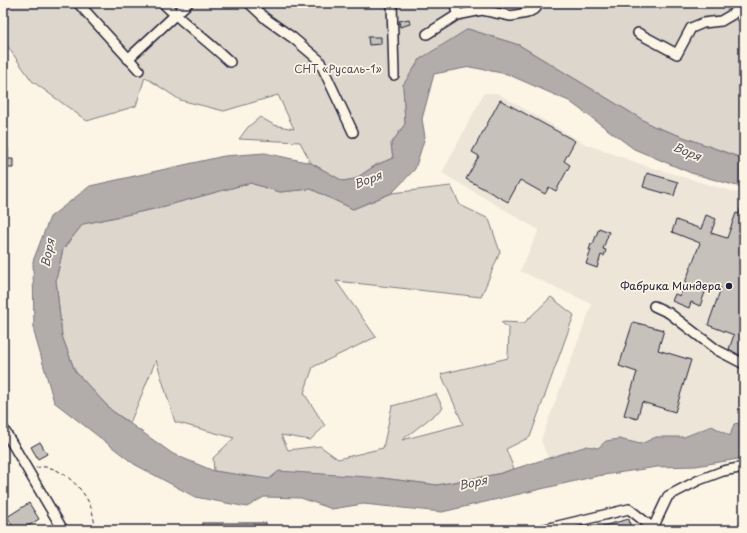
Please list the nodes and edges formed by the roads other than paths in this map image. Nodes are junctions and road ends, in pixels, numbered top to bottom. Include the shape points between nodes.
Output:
1 (78, 3) edge
2 (163, 3) edge
3 (188, 3) edge
4 (249, 3) edge
5 (392, 3) edge
6 (455, 3) edge
7 (538, 3) edge
8 (742, 3) edge
9 (175, 15) junction
10 (457, 15) junction
11 (638, 33) dead end
12 (427, 34) dead end
13 (128, 59) junction
14 (230, 62) dead end
15 (138, 70) dead end
16 (394, 75) dead end
17 (353, 132) dead end
18 (654, 306) dead end
19 (744, 364) edge
20 (3, 428) edge
21 (744, 467) edge
22 (653, 529) edge
23 (63, 530) edge
24 (541, 530) edge

1 - 13 street
2 - 9 street
3 - 9 street
4 - 17 street via 319,60
5 - 16 street
6 - 10 street
7 - 10 street via 536,8 527,13 511,16 482,10
8 - 11 street via 733,14 721,21 703,23 691,28 677,54
9 - 13 street
9 - 14 street
10 - 12 street
13 - 15 street
18 - 19 street via 669,313 717,350
20 - 23 street
21 - 22 street via 699,480 668,496
22 - 24 street via 629,510

